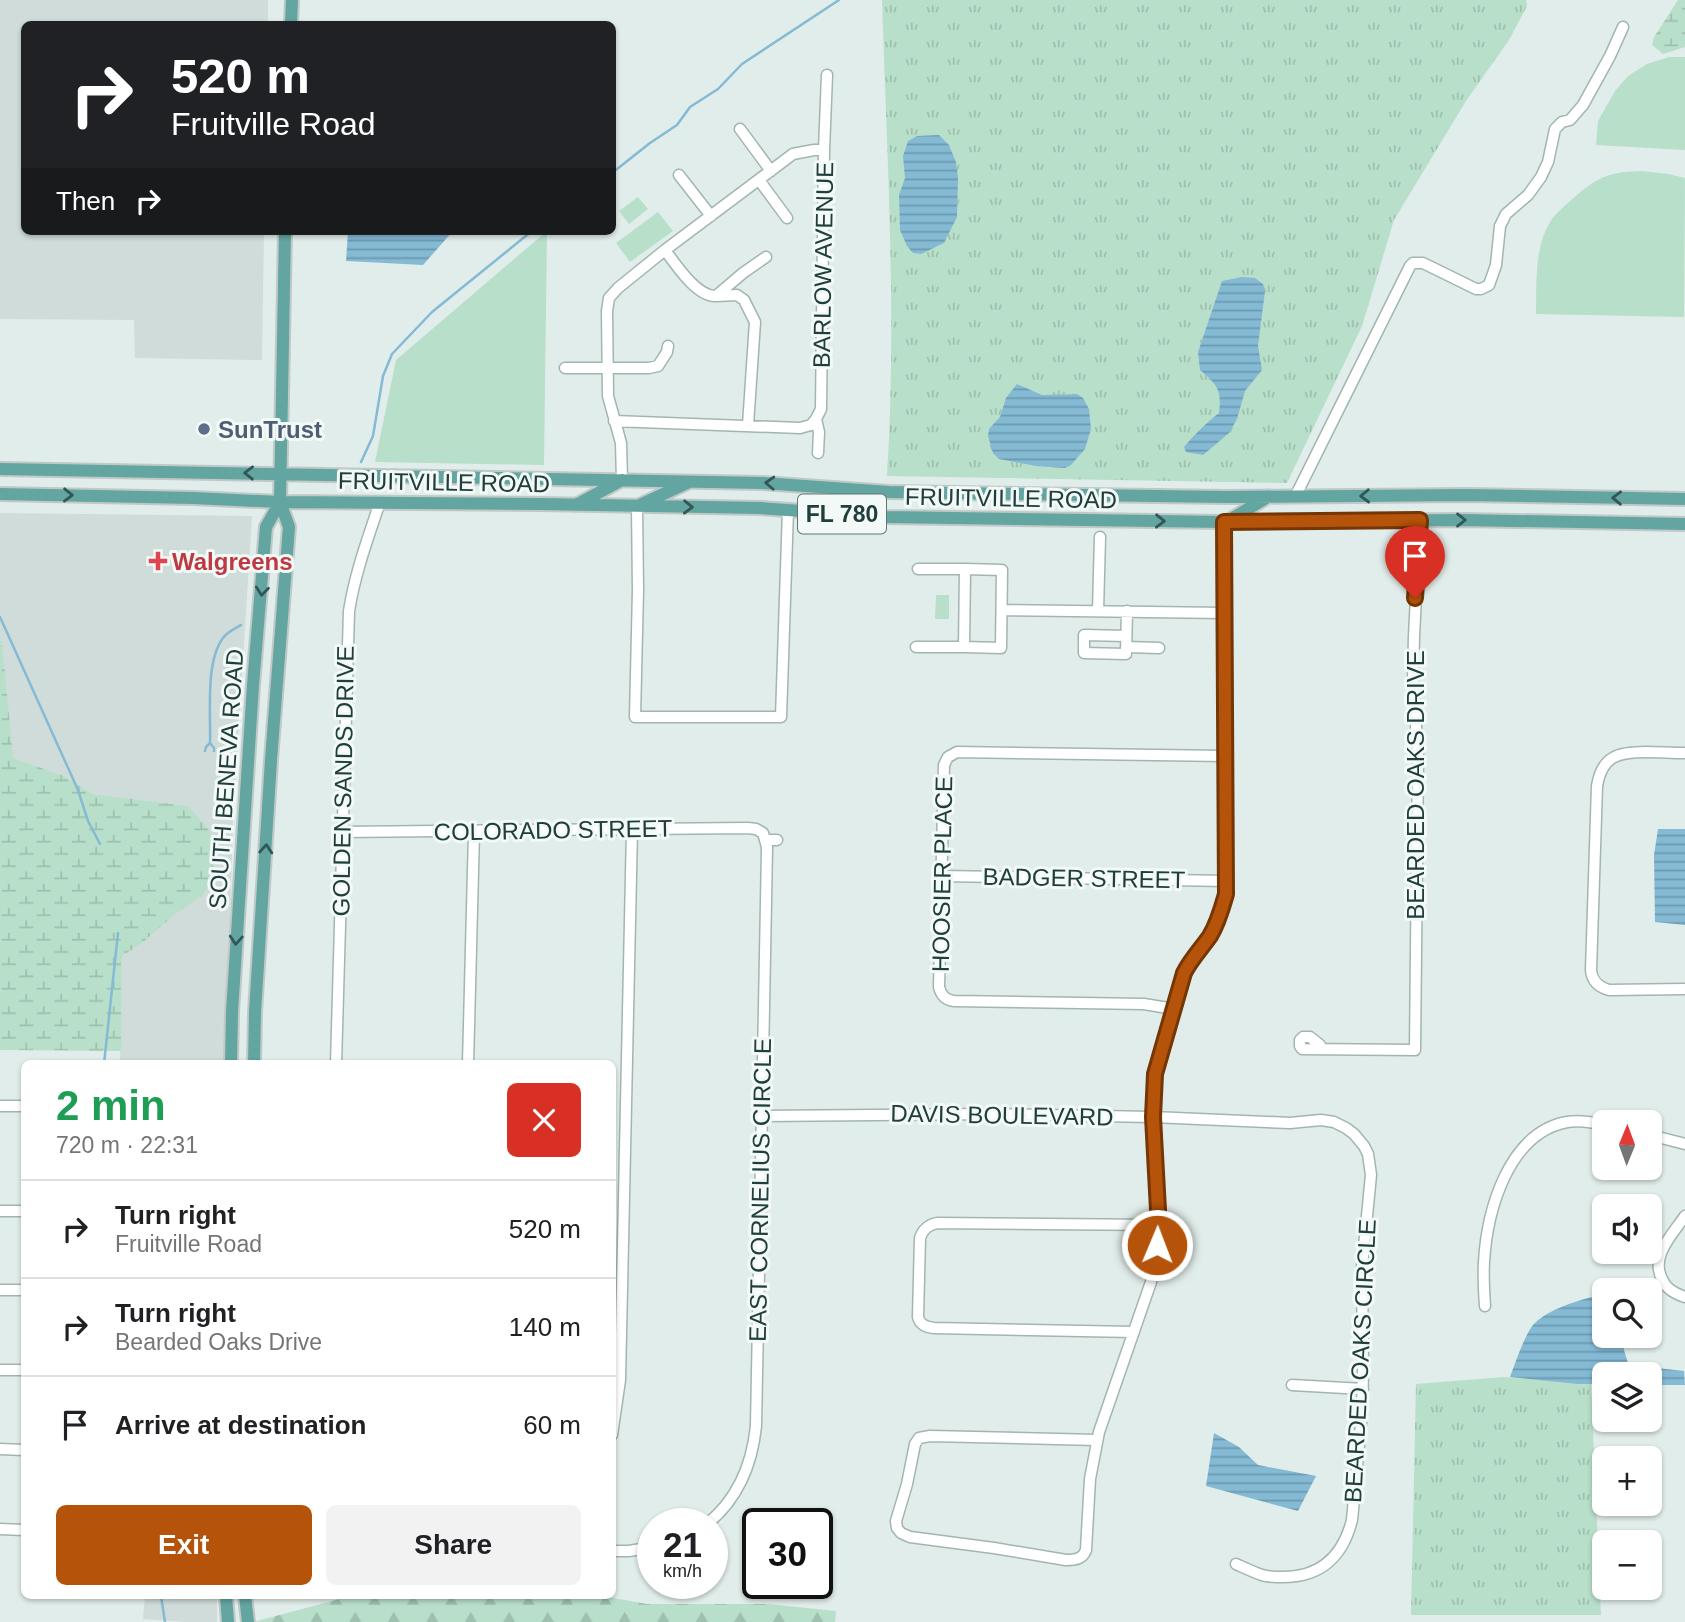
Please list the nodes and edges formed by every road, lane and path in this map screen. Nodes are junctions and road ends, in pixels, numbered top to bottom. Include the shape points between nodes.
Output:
1 (292, 0) edge
2 (291, 21) edge
3 (1623, 27) dead end
4 (827, 75) dead end
5 (740, 129) dead end
6 (824, 150) junction
7 (771, 171) junction
8 (680, 175) dead end
9 (759, 180) junction
10 (711, 216) junction
11 (787, 218) dead end
12 (285, 235) edge
13 (665, 250) junction
14 (766, 257) dead end
15 (716, 296) junction
16 (667, 346) dead end
17 (565, 368) dead end
18 (607, 369) junction
19 (816, 419) junction
20 (614, 421) junction
21 (748, 425) junction
22 (818, 453) dead end
23 (3, 471) edge
24 (280, 473) junction
25 (622, 480) junction
26 (690, 481) junction
27 (0, 494) edge
28 (1270, 496) junction
29 (1295, 497) junction
30 (1685, 499) edge
31 (280, 502) junction
32 (380, 502) junction
33 (576, 505) junction
34 (637, 506) junction
35 (788, 510) junction
36 (1420, 520) junction
37 (1224, 522) junction
38 (1685, 524) edge
39 (1100, 537) dead end
40 (918, 569) dead end
41 (965, 569) junction
42 (1002, 610) junction
43 (1098, 611) junction
44 (1127, 611) junction
45 (1224, 613) junction
46 (916, 647) dead end
47 (964, 647) junction
48 (1159, 648) dead end
49 (1685, 753) edge
50 (1225, 756) junction
51 (632, 830) junction
52 (342, 832) junction
53 (474, 832) junction
54 (764, 836) junction
55 (778, 840) dead end
56 (942, 876) junction
57 (1227, 881) junction
58 (1685, 989) edge
59 (1174, 1009) junction
60 (1320, 1049) dead end
61 (231, 1060) edge
62 (254, 1060) edge
63 (336, 1060) edge
64 (468, 1060) edge
65 (0, 1106) edge
66 (21, 1106) edge
67 (762, 1115) junction
68 (1153, 1117) junction
69 (1284, 1123) joint
70 (1592, 1123) edge
71 (1662, 1138) edge
72 (1685, 1144) edge
73 (0, 1211) edge
74 (21, 1211) edge
75 (1685, 1216) edge
76 (1158, 1225) junction
77 (0, 1290) edge
78 (21, 1290) edge
79 (1685, 1297) edge
80 (1485, 1306) dead end
81 (1135, 1332) junction
82 (0, 1370) edge
83 (21, 1370) edge
84 (1292, 1385) dead end
85 (1363, 1390) junction
86 (616, 1408) edge
87 (1097, 1440) junction
88 (0, 1449) edge
89 (21, 1450) edge
90 (723, 1508) edge
91 (0, 1529) edge
92 (21, 1530) edge
93 (637, 1549) edge
94 (616, 1551) edge
95 (1236, 1564) dead end
96 (226, 1599) edge
97 (245, 1599) edge
98 (228, 1622) edge
99 (248, 1622) edge

1 - 2 main road
3 - 29 street via 1583,105 1555,129 1541,177 1502,220 1489,285 1476,289 1423,263 1410,266
4 - 6 street, BARLOW AVENUE
5 - 7 street
6 - 7 street via 793,154
6 - 19 street, BARLOW AVENUE via 821,409
7 - 9 street
8 - 10 street
9 - 10 street
9 - 11 street
10 - 13 street
12 - 24 main road, SOUTH BENEVA ROAD
13 - 15 street via 697,289
13 - 18 street via 609,298
14 - 15 street
15 - 21 street via 737,295 755,322
16 - 18 street via 658,366
17 - 18 street
18 - 20 street
19 - 21 street via 800,428
19 - 22 street, BARLOW AVENUE
20 - 21 street
20 - 25 street via 621,443
24 -> 23 main road, FRUITVILLE ROAD / FL 780
24 - 25 main road, FRUITVILLE ROAD / FL 780
24 - 31 main road, SOUTH BENEVA ROAD
25 - 26 main road, FRUITVILLE ROAD / FL 780
25 - 33 main road
28 -> 26 main road, FRUITVILLE ROAD / FL 780 via 889,492
26 - 34 main road
27 -> 31 main road, FRUITVILLE ROAD / FL 780
28 - 29 main road, FRUITVILLE ROAD / FL 780
28 - 37 main road
30 -> 29 main road, FRUITVILLE ROAD / FL 780
31 - 32 main road, FRUITVILLE ROAD / FL 780
31 -> 61 main road, SOUTH BENEVA ROAD via 266,527
62 -> 31 main road, SOUTH BENEVA ROAD via 289,527
32 - 33 main road, FRUITVILLE ROAD / FL 780
32 - 52 street, GOLDEN SANDS DRIVE via 360,559 349,611
33 - 34 main road, FRUITVILLE ROAD / FL 780
34 -> 35 main road, FRUITVILLE ROAD / FL 780
34 - 35 street via 635,717 781,718
35 -> 37 main road, FRUITVILLE ROAD / FL 780 via 886,517
36 - 37 main road, FRUITVILLE ROAD / FL 780
36 -> 38 main road, FRUITVILLE ROAD / FL 780
36 - 60 street, BEARDED OAKS DRIVE via 1413,684 1418,754 1415,1051
37 - 45 street
39 - 43 street
40 - 41 street
41 - 42 street via 1002,570
41 - 47 street
42 - 43 street
42 - 47 street via 1001,648
43 - 44 street
44 - 45 street
44 - 48 street via 1126,642
45 - 50 street
46 - 47 street
49 - 58 street via 1623,753 1606,763 1598,776 1591,970 1598,985 1609,990
50 - 56 street, HOOSIER PLACE via 952,754 944,765
50 - 57 street
51 - 53 street, COLORADO STREET
51 - 54 street, COLORADO STREET via 748,828
51 - 86 street
52 - 53 street, COLORADO STREET
52 - 63 street, GOLDEN SANDS DRIVE
53 - 64 street
54 - 55 street
54 - 67 street, EAST CORNELIUS CIRCLE
56 - 57 street, BADGER STREET
56 - 59 street, HOOSIER PLACE via 942,996 954,1001 1144,1004
57 - 59 street via 1217,922 1184,973
59 - 68 street via 1155,1074
65 - 66 street
67 - 68 street, DAVIS BOULEVARD
67 - 90 street, EAST CORNELIUS CIRCLE via 756,1426 747,1469
68 - 69 street, DAVIS BOULEVARD
68 - 76 street
69 - 85 street, BEARDED OAKS CIRCLE via 1334,1122 1353,1133 1368,1154 1371,1175 1362,1267
70 - 80 street via 1576,1121 1551,1127 1530,1141 1512,1162 1494,1203 1488,1233
71 - 72 street
73 - 74 street
75 - 79 street via 1662,1249 1658,1266 1667,1287
76 - 81 street via 1151,1282
76 - 81 street via 937,1223 928,1226 920,1238 918,1317 924,1326
77 - 78 street
81 - 87 street
82 - 83 street
84 - 85 street
85 - 95 street, BEARDED OAKS CIRCLE via 1352,1520 1339,1551 1326,1564 1299,1576 1263,1576
87 - 87 street via 919,1438 897,1528 910,1537 1078,1559 1086,1550
88 - 89 street
91 - 92 street
93 - 94 street
96 - 98 main road
97 - 99 main road

